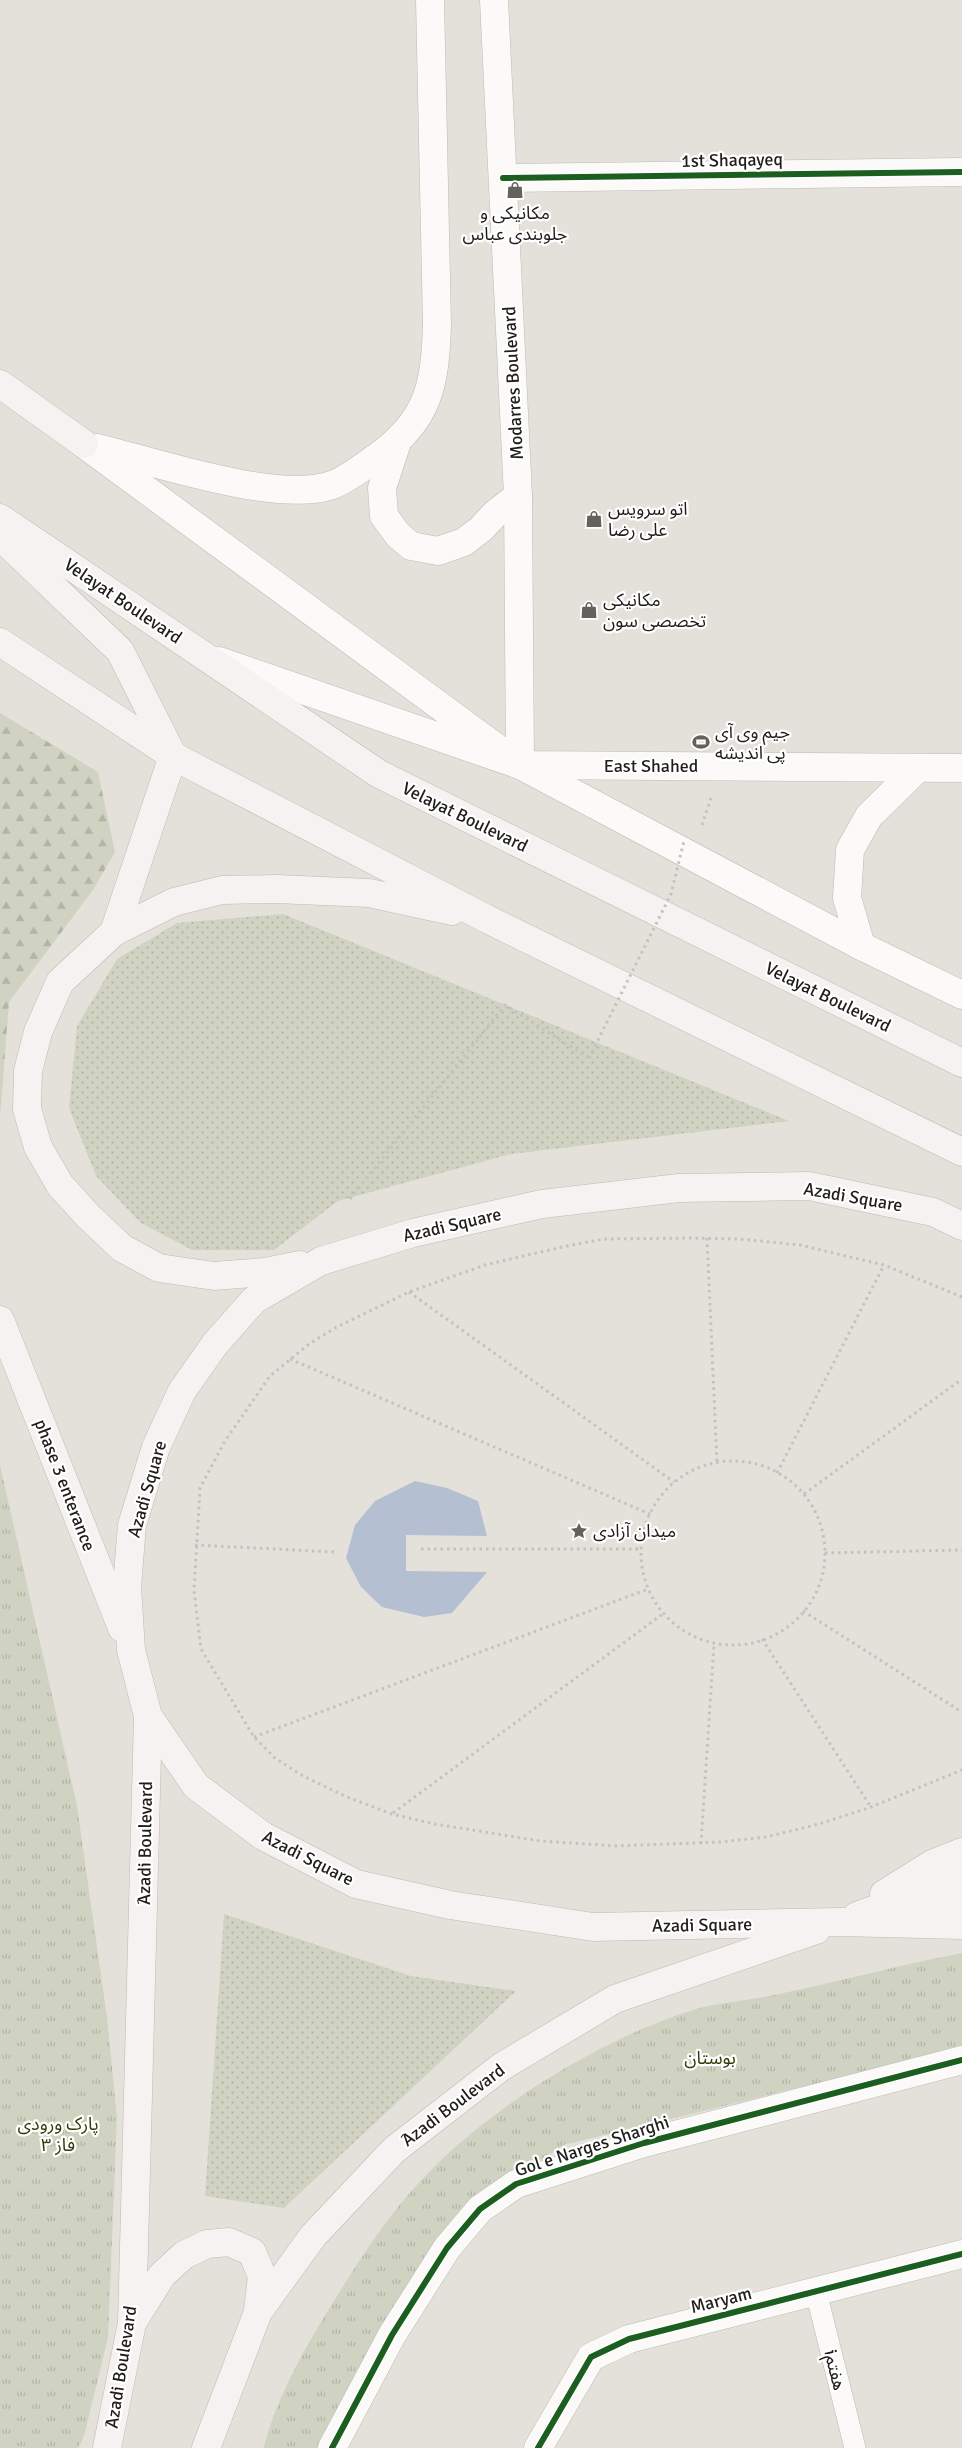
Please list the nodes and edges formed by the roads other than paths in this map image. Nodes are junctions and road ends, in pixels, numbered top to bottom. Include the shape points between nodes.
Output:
1 (430, 0) edge
2 (494, 0) edge
3 (962, 172) edge
4 (503, 178) junction
5 (0, 384) edge
6 (397, 442) junction
7 (84, 444) junction
8 (518, 496) junction
9 (0, 518) edge
10 (0, 536) edge
11 (0, 642) edge
12 (202, 655) junction
13 (173, 756) junction
14 (520, 766) junction
15 (918, 768) junction
16 (962, 768) edge
17 (487, 919) junction
18 (114, 932) junction
19 (860, 946) junction
20 (962, 995) edge
21 (962, 1063) edge
22 (962, 1152) edge
23 (962, 1226) edge
24 (322, 1261) junction
25 (0, 1320) edge
26 (131, 1650) junction
27 (148, 1716) junction
28 (962, 1852) edge
29 (962, 1878) edge
30 (962, 1901) edge
31 (841, 1922) junction
32 (962, 1925) edge
33 (962, 2060) edge
34 (962, 2254) edge
35 (816, 2292) junction
36 (258, 2312) junction
37 (132, 2323) junction
38 (107, 2448) edge
39 (206, 2448) edge
40 (332, 2448) edge
41 (538, 2448) edge
42 (855, 2448) edge

1 - 6 main road via 436,362 430,393 415,421
2 - 4 main road, Modarres Boulevard
3 - 4 main road, 1st Shaqayeq
4 - 8 main road, Modarres Boulevard
5 - 7 main road
6 - 7 main road via 332,485 298,491 211,477
6 - 8 main road via 382,488 384,516 398,536 410,546 438,551 464,542
7 - 14 main road
8 - 14 main road, Modarres Boulevard
9 - 12 main road, Velayat Boulevard
10 - 13 main road via 120,651
11 - 13 main road
12 - 14 main road
12 - 21 main road, Velayat Boulevard via 379,774
13 - 17 main road
13 - 18 main road
14 - 15 main road, East Shahed
14 - 19 main road
15 - 16 main road, East Shahed
15 - 19 main road via 869,816 850,850 847,898
17 - 18 main road via 369,893 222,890 174,902
17 - 22 main road
18 - 24 main road via 60,982 38,1032 28,1071 27,1109 38,1147 60,1185 122,1248 158,1268 214,1276 265,1272
19 - 20 main road
23 - 24 main road, Azadi Square via 933,1212 809,1186 680,1188 542,1204 413,1233
24 - 26 main road, Azadi Square via 254,1300 215,1344 182,1391 156,1447 132,1525 127,1587
25 - 26 main road, phase 3 enterance
26 - 27 main road, Azadi Square
27 - 31 main road, Azadi Square via 196,1786 263,1836 356,1884 450,1905 593,1927
27 - 37 main road, َAzadi Boulevard
28 - 31 main road via 932,1864
29 - 31 main road
30 - 31 main road
31 - 32 main road
31 - 36 main road, َAzadi Boulevard via 615,1999 501,2067 394,2150 313,2236
33 - 40 main road, Gol e Narges Sharghi via 644,2143 516,2184 480,2209 447,2248 392,2335
34 - 35 main road, Maryam
35 - 41 main road, Maryam via 629,2339 591,2358
35 - 42 lane, iهفتم
36 - 37 main road via 262,2276 252,2252 229,2242 207,2244 184,2255 162,2275
36 - 39 main road, َAzadi Boulevard
37 - 38 main road, َAzadi Boulevard

